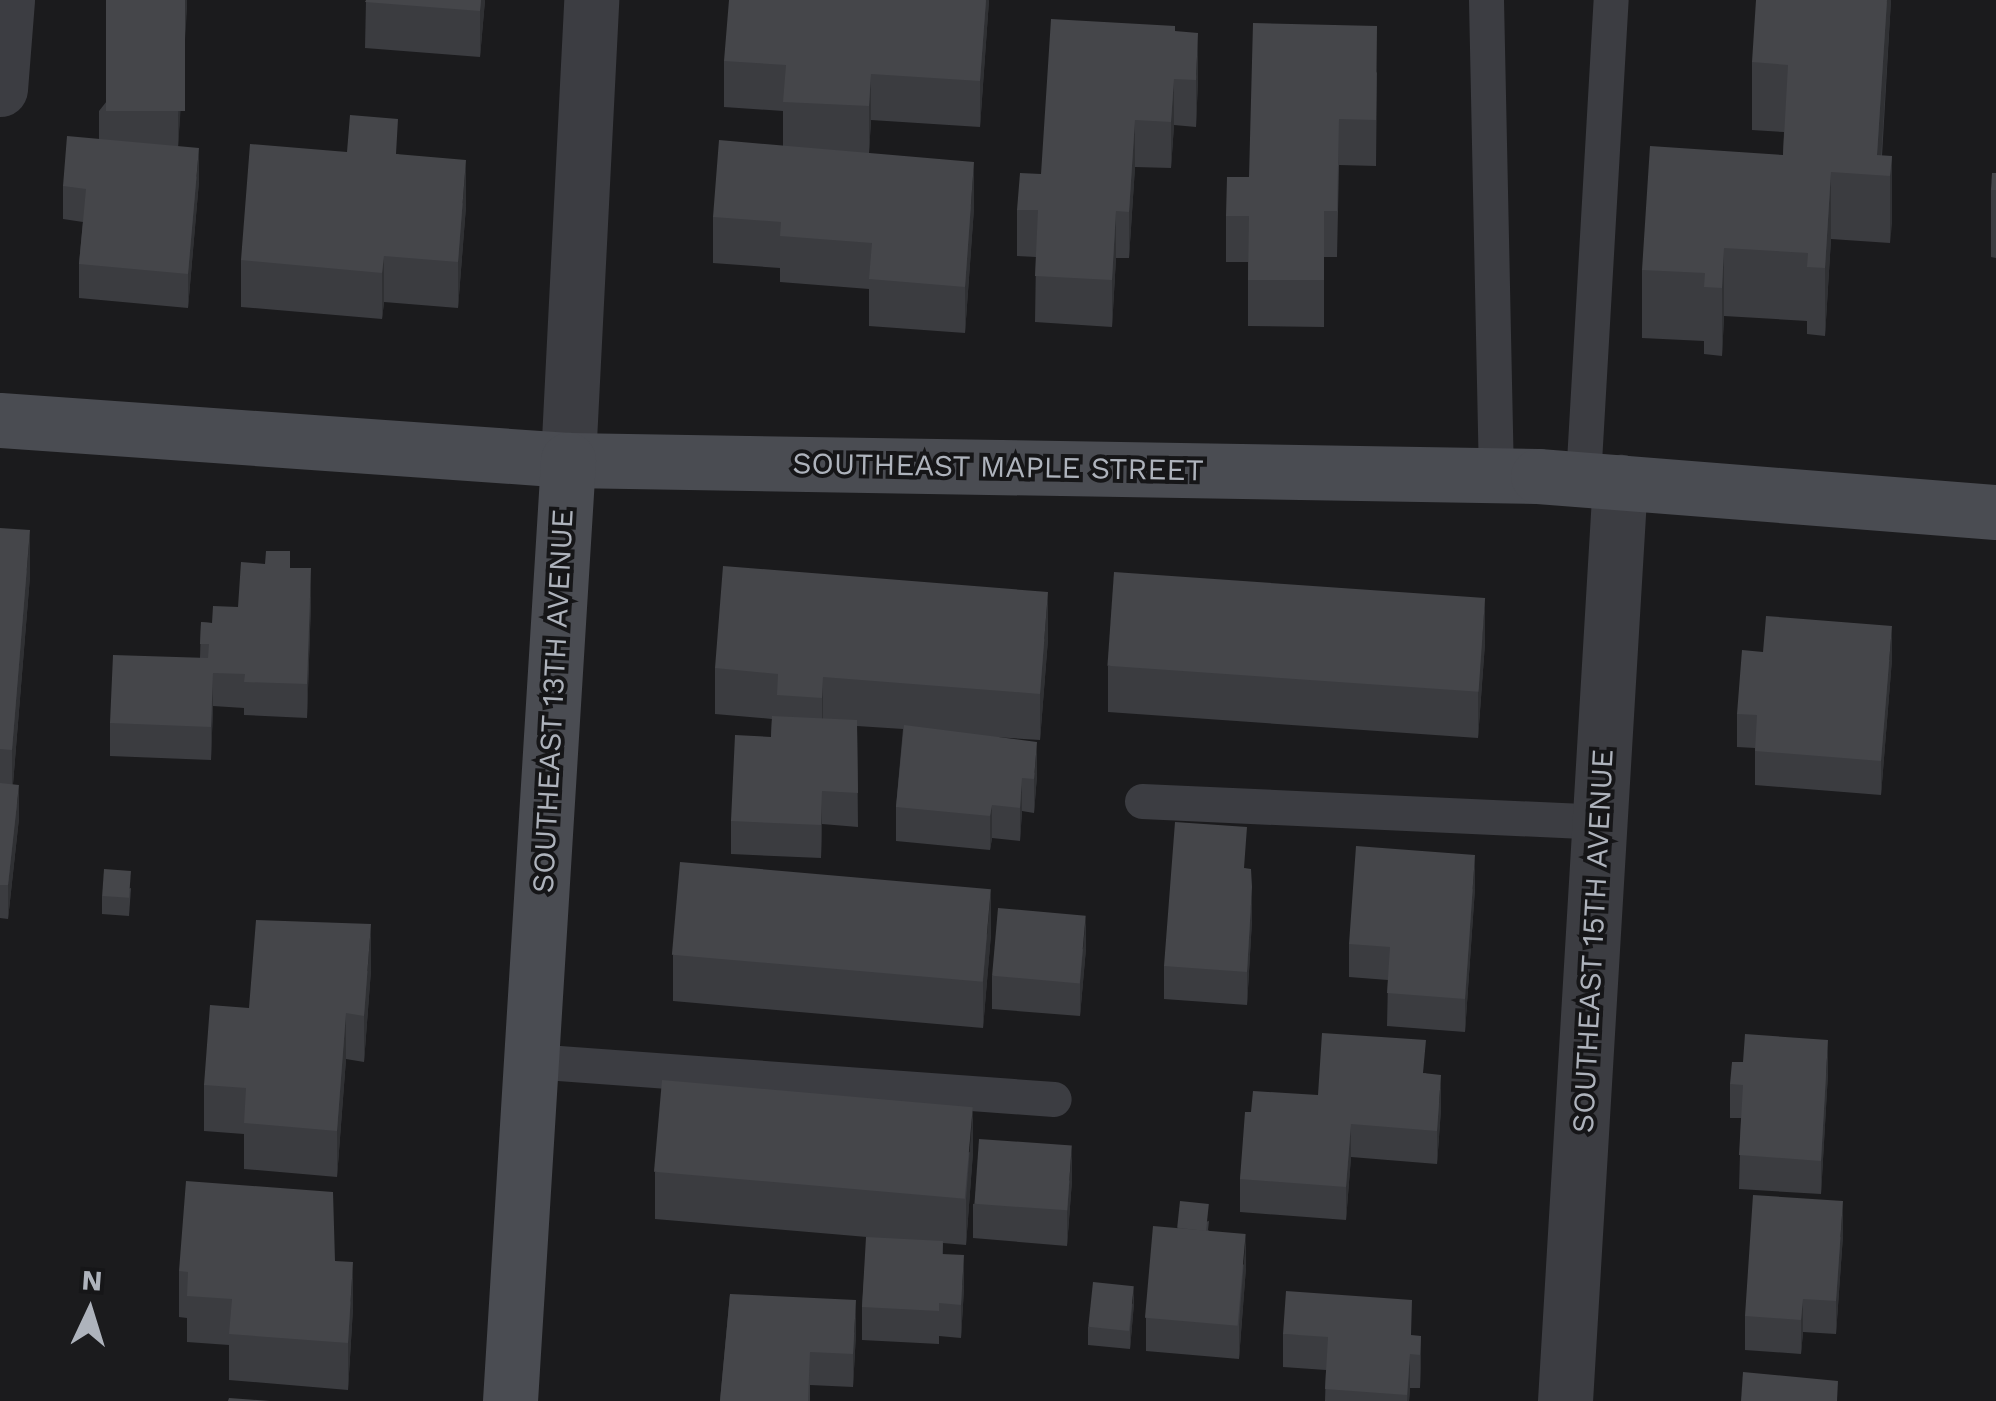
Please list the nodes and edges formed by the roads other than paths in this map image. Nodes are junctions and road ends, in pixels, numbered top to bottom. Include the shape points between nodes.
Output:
1 (6, 0) edge
2 (591, 0) edge
3 (1486, 0) edge
4 (1611, 0) edge
5 (0, 90) edge
6 (0, 420) edge
7 (568, 460) junction
8 (1496, 475) junction
9 (1602, 480) junction
10 (1996, 512) edge
11 (1142, 801) dead end
12 (1600, 822) junction
13 (532, 1061) junction
14 (1054, 1099) dead end
15 (510, 1401) edge
16 (1565, 1401) edge

1 - 5 street
2 - 7 street, SOUTHEAST 13TH AVENUE
3 - 8 lane
4 - 9 lane
6 - 7 street, SOUTHEAST MAPLE STREET
7 - 8 street, SOUTHEAST MAPLE STREET
7 - 13 street, SOUTHEAST 13TH AVENUE
8 - 9 street, SOUTHEAST MAPLE STREET
9 - 10 street, SOUTHEAST MAPLE STREET
9 - 12 street, SOUTHEAST 15TH AVENUE
11 - 12 lane
12 - 16 street, SOUTHEAST 15TH AVENUE
13 - 14 lane
13 - 15 street, SOUTHEAST 13TH AVENUE

